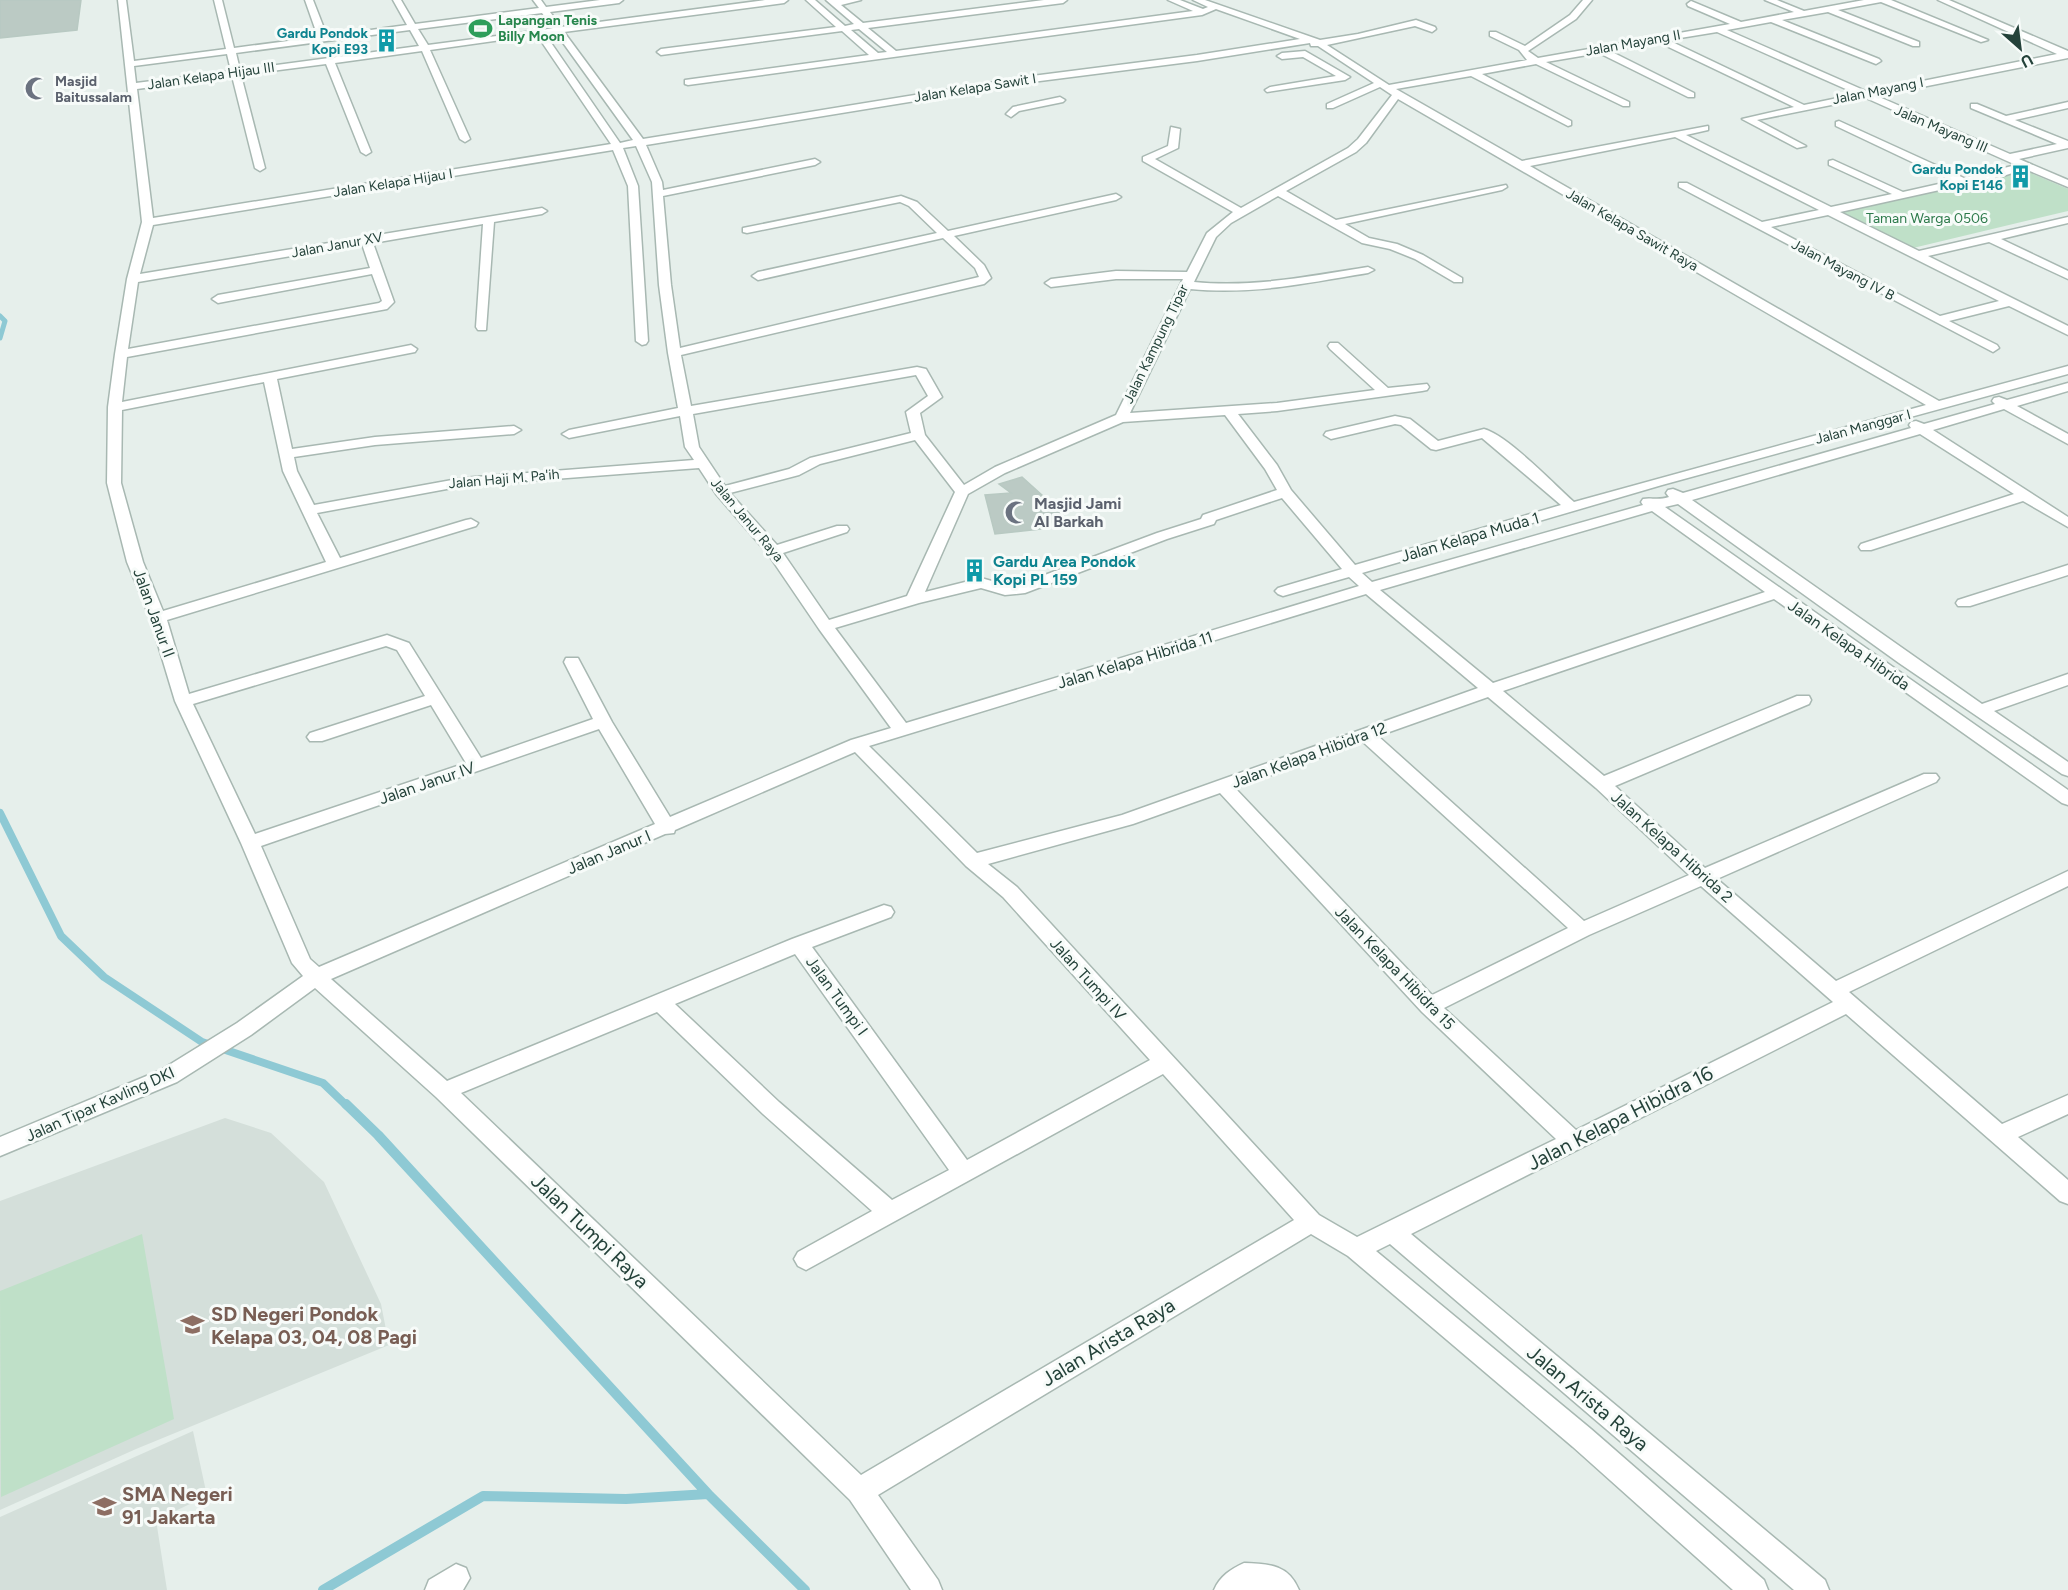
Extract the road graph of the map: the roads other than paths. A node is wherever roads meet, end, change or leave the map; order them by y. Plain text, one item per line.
1 (122, 0) edge
2 (218, 0) edge
3 (309, 0) edge
4 (397, 0) edge
5 (518, 0) edge
6 (537, 0) edge
7 (620, 0) edge
8 (784, 0) edge
9 (810, 0) edge
10 (857, 0) edge
11 (1063, 0) edge
12 (1172, 0) edge
13 (1197, 0) edge
14 (1229, 0) edge
15 (1588, 0) edge
16 (1769, 0) edge
17 (1878, 0) edge
18 (1884, 0) edge
19 (1942, 0) edge
20 (1963, 0) edge
21 (1860, 1) edge
22 (832, 2) edge
23 (1691, 4) dead end
24 (1216, 7) junction
25 (543, 9) junction
26 (1829, 9) junction
27 (526, 12) junction
28 (1203, 12) junction
29 (1803, 14) junction
30 (1772, 19) junction
31 (1738, 24) junction
32 (860, 25) junction
33 (413, 26) junction
34 (842, 27) junction
35 (1716, 28) junction
36 (1432, 29) dead end
37 (558, 30) junction
38 (540, 32) junction
39 (1493, 34) dead end
40 (323, 38) junction
41 (1658, 39) junction
42 (1984, 39) dead end
43 (1298, 43) junction
44 (1916, 44) dead end
45 (1317, 45) junction
46 (2068, 46) edge
47 (425, 48) junction
48 (1525, 49) junction
49 (1599, 49) junction
50 (231, 51) junction
51 (661, 52) dead end
52 (893, 53) junction
53 (2068, 54) edge
54 (875, 56) junction
55 (1275, 57) dead end
56 (1197, 58) junction
57 (329, 60) junction
58 (1537, 61) junction
59 (1876, 61) dead end
60 (130, 64) junction
61 (1214, 66) dead end
62 (236, 73) junction
63 (1364, 73) junction
64 (1473, 73) junction
65 (1345, 77) junction
66 (1032, 79) junction
67 (688, 82) dead end
68 (1041, 86) dead end
69 (131, 87) junction
70 (1388, 89) junction
71 (1270, 90) dead end
72 (1050, 93) dead end
73 (1691, 94) dead end
74 (1862, 94) junction
75 (1626, 105) dead end
76 (2068, 105) edge
77 (1330, 106) dead end
78 (1800, 106) junction
79 (1974, 106) dead end
80 (1011, 114) dead end
81 (2005, 119) junction
82 (1568, 123) dead end
83 (1839, 124) dead end
84 (1704, 128) dead end
85 (1175, 129) dead end
86 (1677, 134) junction
87 (465, 139) dead end
88 (639, 141) junction
89 (2068, 145) edge
90 (617, 146) junction
91 (1801, 146) dead end
92 (366, 152) dead end
93 (2008, 158) junction
94 (815, 162) dead end
95 (1833, 163) dead end
96 (1519, 165) junction
97 (2026, 165) junction
98 (260, 168) dead end
99 (1963, 182) junction
100 (2068, 184) edge
101 (1683, 185) dead end
102 (1502, 187) dead end
103 (1278, 191) junction
104 (660, 194) junction
105 (1902, 195) junction
106 (1116, 197) dead end
107 (542, 211) dead end
108 (1831, 211) junction
109 (1241, 212) junction
110 (489, 220) junction
111 (2068, 220) edge
112 (148, 222) junction
113 (1336, 223) junction
114 (2056, 224) junction
115 (1761, 226) junction
116 (2068, 229) edge
117 (747, 230) dead end
118 (945, 234) junction
119 (1990, 238) junction
120 (366, 240) junction
121 (1918, 255) junction
122 (376, 270) junction
123 (1368, 270) dead end
124 (2068, 275) edge
125 (758, 276) dead end
126 (133, 279) junction
127 (1458, 280) dead end
128 (1187, 281) junction
129 (1051, 283) dead end
130 (218, 299) dead end
131 (2010, 302) junction
132 (1938, 320) junction
133 (482, 327) dead end
134 (2068, 331) edge
135 (642, 341) dead end
136 (1334, 346) dead end
137 (1993, 348) dead end
138 (411, 349) dead end
139 (674, 353) junction
140 (121, 354) junction
141 (2068, 370) edge
142 (270, 376) junction
143 (1422, 387) dead end
144 (2068, 387) edge
145 (1385, 392) junction
146 (1986, 394) junction
147 (2005, 405) junction
148 (115, 406) junction
149 (1938, 406) junction
150 (685, 411) junction
151 (1229, 411) junction
152 (1902, 416) junction
153 (1121, 418) junction
154 (1920, 429) junction
155 (514, 430) dead end
156 (569, 434) dead end
157 (918, 435) junction
158 (1330, 435) dead end
159 (2068, 440) edge
160 (286, 453) junction
161 (702, 464) junction
162 (1657, 482) junction
163 (1631, 490) junction
164 (720, 491) junction
165 (962, 492) junction
166 (1285, 492) junction
167 (2023, 496) junction
168 (1680, 498) junction
169 (1653, 506) junction
170 (1573, 508) junction
171 (308, 510) junction
172 (471, 523) dead end
173 (2068, 523) edge
174 (842, 529) dead end
175 (1866, 547) dead end
176 (774, 551) junction
177 (335, 564) junction
178 (1351, 570) junction
179 (2068, 570) edge
180 (1369, 588) junction
181 (1283, 591) dead end
182 (1776, 593) junction
183 (914, 599) junction
184 (1964, 603) dead end
185 (158, 618) junction
186 (825, 626) junction
187 (572, 662) dead end
188 (2068, 679) edge
189 (1490, 690) junction
190 (436, 698) junction
191 (1803, 700) dead end
192 (183, 701) junction
193 (1981, 710) junction
194 (603, 722) junction
195 (901, 729) junction
196 (1365, 734) junction
197 (316, 737) dead end
198 (857, 744) junction
199 (477, 766) junction
200 (2068, 770) edge
201 (1930, 778) dead end
202 (1602, 784) junction
203 (1224, 787) junction
204 (2068, 799) edge
205 (667, 828) junction
206 (250, 843) junction
207 (973, 861) junction
208 (1703, 877) junction
209 (2068, 878) edge
210 (884, 912) dead end
211 (1582, 930) junction
212 (799, 944) junction
213 (316, 977) junction
214 (1842, 996) junction
215 (659, 1001) junction
216 (1430, 1006) junction
217 (1164, 1064) junction
218 (444, 1091) junction
219 (2068, 1104) edge
220 (2000, 1135) junction
221 (1574, 1142) junction
222 (0, 1147) edge
223 (963, 1172) junction
224 (2068, 1194) edge
225 (890, 1213) junction
226 (1311, 1222) junction
227 (1392, 1232) junction
228 (1356, 1249) junction
229 (806, 1259) dead end
230 (859, 1491) junction
231 (928, 1590) edge
232 (1228, 1590) edge
233 (1285, 1590) edge
234 (1754, 1590) edge
235 (1815, 1590) edge

1 - 60 street
2 - 50 street
3 - 40 street
4 - 33 street
5 - 27 street
6 - 25 street, Jalan Janur Raya
7 - 25 street
8 - 37 street, Jalan Kelapa Hijau III
9 - 34 street
10 - 22 street
11 - 32 street
12 - 28 street, Jalan Kelapa Sawit Raya
13 - 24 street, Jalan Kelapa Sawit Raya
14 - 24 street
15 - 48 street
16 - 29 street
17 - 21 street, Jalan Mayang II
18 - 42 street
19 - 53 street
20 - 46 street
21 - 26 street, Jalan Mayang II
22 - 32 street
23 - 31 street
24 - 28 street
24 - 45 street, Jalan Kelapa Sawit Raya
25 - 27 street
25 - 37 street, Jalan Janur Raya
26 - 29 street, Jalan Mayang II
26 - 44 street
27 - 33 street
27 - 38 street
28 - 43 street, Jalan Kelapa Sawit Raya
28 - 52 street
29 - 30 street, Jalan Mayang II
30 - 31 street, Jalan Mayang II
30 - 59 street
31 - 35 street, Jalan Mayang II
32 - 34 street
32 - 52 street
33 - 40 street
33 - 47 street
34 - 51 street
34 - 54 street
35 - 41 street, Jalan Mayang II
35 - 74 street, Jalan Mayang III
36 - 45 street
37 - 38 street, Jalan Kelapa Hijau III
37 - 88 street, Jalan Janur Raya
38 - 47 street, Jalan Kelapa Hijau III
38 - 90 street
39 - 48 street
40 - 50 street
41 - 49 street, Jalan Mayang II
41 - 78 street
43 - 45 street, Jalan Kelapa Sawit Raya
43 - 56 street, Jalan Kelapa Sawit I
45 - 63 street, Jalan Kelapa Sawit Raya
47 - 57 street, Jalan Kelapa Hijau III
47 - 87 street
48 - 58 street
49 - 58 street, Jalan Mayang II
49 - 73 street
50 - 60 street
50 - 62 street
52 - 54 street
53 - 74 street, Jalan Mayang I
54 - 67 street
55 - 65 street
56 - 61 street
56 - 66 street, Jalan Kelapa Sawit I
57 - 62 street, Jalan Kelapa Hijau III
57 - 92 street
58 - 64 street, Jalan Mayang II
58 - 75 street
60 - 69 street
62 - 69 street, Jalan Kelapa Hijau III
62 - 98 street
63 - 65 street
63 - 70 street, Jalan Kelapa Sawit Raya
64 - 70 street, Jalan Mayang II
64 - 82 street
65 - 71 street
66 - 68 street
66 - 88 street, Jalan Kelapa Sawit I
69 - 112 street
70 - 77 street, Jalan Mayang II
70 - 96 street, Jalan Kelapa Sawit Raya
70 - 103 street, Jalan Kampung Tipar
72 - 80 street
74 - 78 street, Jalan Mayang I
74 - 93 street, Jalan Mayang III
76 - 81 street
78 - 91 street, Jalan Mayang I
79 - 81 street
81 - 89 street
83 - 99 street
84 - 86 street
85 - 109 street
86 - 96 street
86 - 108 street
88 - 90 street, Jalan Kelapa Hijau I
88 - 104 street, Jalan Janur Raya
89 - 93 street
90 - 112 street, Jalan Kelapa Hijau I
90 - 135 street
93 - 97 street, Jalan Mayang III
94 - 104 street
95 - 105 street
96 - 149 street, Jalan Kelapa Sawit Raya
97 - 99 street
97 - 100 street, Jalan Mayang III
99 - 105 street
101 - 115 street, Jalan Mayang IV B
102 - 113 street
103 - 109 street, Jalan Kampung Tipar
103 - 113 street
104 - 139 street, Jalan Janur Raya
105 - 108 street
106 - 118 street
107 - 110 street, Jalan Janur XV
108 - 115 street
108 - 121 street
109 - 128 street, Jalan Kampung Tipar
110 - 120 street, Jalan Janur XV
110 - 133 street
111 - 114 street
112 - 126 street, Jalan Janur II
113 - 127 street
114 - 116 street
114 - 119 street
115 - 132 street, Jalan Mayang IV B
117 - 118 street
118 - 125 street
118 - 139 street
119 - 121 street
119 - 124 street
120 - 122 street
120 - 126 street, Jalan Janur XV
121 - 131 street
122 - 130 street
122 - 140 street
123 - 128 street
126 - 140 street, Jalan Janur II
128 - 129 street
128 - 153 street, Jalan Kampung Tipar
131 - 132 street
131 - 134 street
132 - 137 street, Jalan Mayang IV B
136 - 145 street
138 - 142 street
139 - 150 street, Jalan Janur Raya
140 - 148 street, Jalan Janur II
141 - 146 street, Jalan Manggar I
142 - 148 street
142 - 160 street
143 - 145 street
144 - 147 street, Jalan Manggar I
145 - 151 street
146 - 147 street
146 - 149 street, Jalan Manggar I
147 - 154 street, Jalan Manggar I
147 - 159 street
148 - 185 street, Jalan Janur II
149 - 152 street, Jalan Manggar I
150 - 156 street
150 - 157 street
150 - 161 street, Jalan Janur Raya
151 - 153 street
151 - 166 street, Jalan Kelapa Hibrida 2
152 - 154 street
152 - 162 street, Jalan Manggar I
153 - 165 street, Jalan Kampung Tipar
154 - 167 street
154 - 168 street, Jalan Manggar I
155 - 160 street
157 - 164 street
157 - 165 street
158 - 170 street
160 - 171 street
161 - 164 street, Jalan Janur Raya
161 - 171 street, Jalan Haji M. Pa'ih
162 - 163 street, Jalan Kelapa Muda 1
162 - 168 street, Jalan Kelapa Hibrida
163 - 169 street, Jalan Kelapa Hibrida
163 - 170 street, Jalan Kelapa Muda 1
164 - 176 street, Jalan Janur Raya
165 - 183 street
166 - 178 street, Jalan Kelapa Hibrida 2
166 - 183 street
167 - 173 street
167 - 175 street
168 - 169 street, Jalan Kelapa Muda 1
168 - 193 street, Jalan Kelapa Hibrida
169 - 180 street, Jalan Kelapa Muda 1
169 - 182 street, Jalan Kelapa Hibrida
170 - 178 street, Jalan Kelapa Muda 1
171 - 177 street
172 - 177 street
174 - 176 street
176 - 186 street, Jalan Janur Raya
177 - 185 street
178 - 180 street, Jalan Kelapa Hibrida 2
178 - 181 street, Jalan Kelapa Muda 1
179 - 184 street
180 - 189 street, Jalan Kelapa Hibrida 2
180 - 195 street, Jalan Kelapa Hibrida 11
182 - 189 street, Jalan Kelapa Hibidra 12
182 - 204 street, Jalan Kelapa Hibrida
183 - 186 street
185 - 192 street, Jalan Janur II
186 - 195 street, Jalan Janur Raya
187 - 194 street
188 - 193 street
189 - 196 street, Jalan Kelapa Hibidra 12
189 - 202 street, Jalan Kelapa Hibrida 2
190 - 192 street
190 - 197 street
190 - 199 street
191 - 202 street
192 - 206 street, Jalan Janur II
193 - 200 street, Jalan Kelapa Hibrida
194 - 199 street, Jalan Janur IV
194 - 205 street
195 - 198 street, Jalan Janur I
196 - 203 street, Jalan Kelapa Hibidra 12
196 - 211 street
198 - 205 street, Jalan Janur I
198 - 207 street, Jalan Tumpi IV
199 - 206 street, Jalan Janur IV
201 - 208 street
202 - 208 street, Jalan Kelapa Hibrida 2
203 - 207 street, Jalan Kelapa Hibidra 12
203 - 216 street, Jalan Kelapa Hibidra 15
205 - 213 street, Jalan Janur I
206 - 213 street, Jalan Janur II
207 - 217 street, Jalan Tumpi IV
208 - 211 street
208 - 214 street, Jalan Kelapa Hibrida 2
209 - 214 street, Jalan Kelapa Hibidra 16
210 - 212 street
211 - 216 street
212 - 215 street, Jalan Tumpi I
212 - 223 street, Jalan Tumpi I
213 - 218 street, Jalan Tumpi Raya
213 - 222 street, Jalan Tipar Kavling DKI
214 - 220 street, Jalan Kelapa Hibrida 2
214 - 221 street, Jalan Kelapa Hibidra 16
215 - 218 street, Jalan Tumpi I
215 - 225 street
216 - 221 street, Jalan Kelapa Hibidra 15
217 - 223 street
217 - 226 street, Jalan Tumpi IV
218 - 230 street, Jalan Tumpi Raya
219 - 220 street
220 - 224 street, Jalan Kelapa Hibrida 2
221 - 227 street, Jalan Kelapa Hibidra 16
223 - 225 street
225 - 229 street
226 - 228 street, Jalan Arista Raya
226 - 230 street, Jalan Arista Raya
227 - 228 street
227 - 235 street, Jalan Arista Raya
228 - 234 street, Jalan Arista Raya
230 - 231 street, Jalan Tumpi Raya
232 - 233 street

